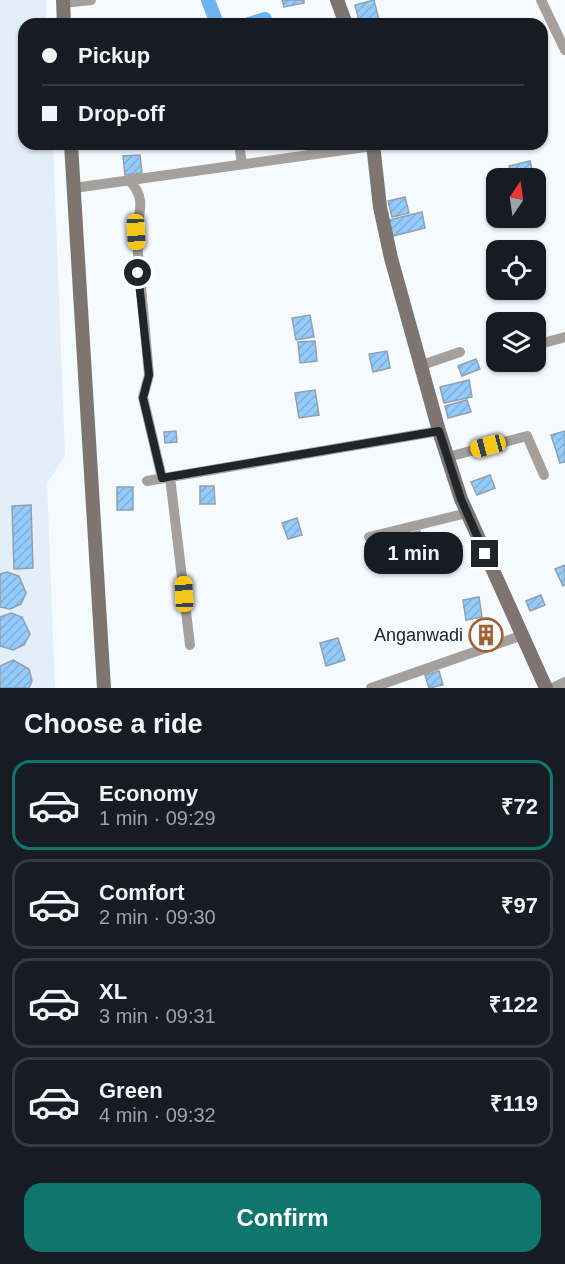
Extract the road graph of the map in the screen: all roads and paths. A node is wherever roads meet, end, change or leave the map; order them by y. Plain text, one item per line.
1 (91, 0) edge
2 (337, 0) edge
3 (541, 0) edge
4 (63, 1) edge
5 (64, 18) edge
6 (344, 18) edge
7 (565, 50) edge
8 (71, 150) edge
9 (240, 150) edge
10 (339, 150) edge
11 (374, 150) edge
12 (242, 164) junction
13 (129, 180) junction
14 (74, 188) junction
15 (565, 337) edge
16 (546, 342) edge
17 (460, 352) dead end
18 (419, 366) junction
19 (439, 431) junction
20 (448, 457) junction
21 (544, 475) dead end
22 (166, 478) junction
23 (147, 481) dead end
24 (467, 513) junction
25 (369, 537) dead end
26 (520, 636) junction
27 (190, 645) dead end
28 (565, 682) edge
29 (104, 688) edge
30 (370, 688) edge
31 (546, 688) edge
32 (552, 688) edge

1 - 4 street
2 - 6 main road
3 - 7 street
4 - 5 main road
8 - 14 main road
9 - 12 street
10 - 12 street
11 - 18 main road
12 - 13 street
13 - 14 street
13 - 22 street
14 - 29 main road
15 - 16 street
17 - 18 street
18 - 19 main road
19 - 20 main road
19 - 22 street
20 - 21 street
20 - 24 main road
22 - 23 street
22 - 27 street
24 - 25 street
24 - 26 main road
26 - 30 street
26 - 31 main road
28 - 32 street

